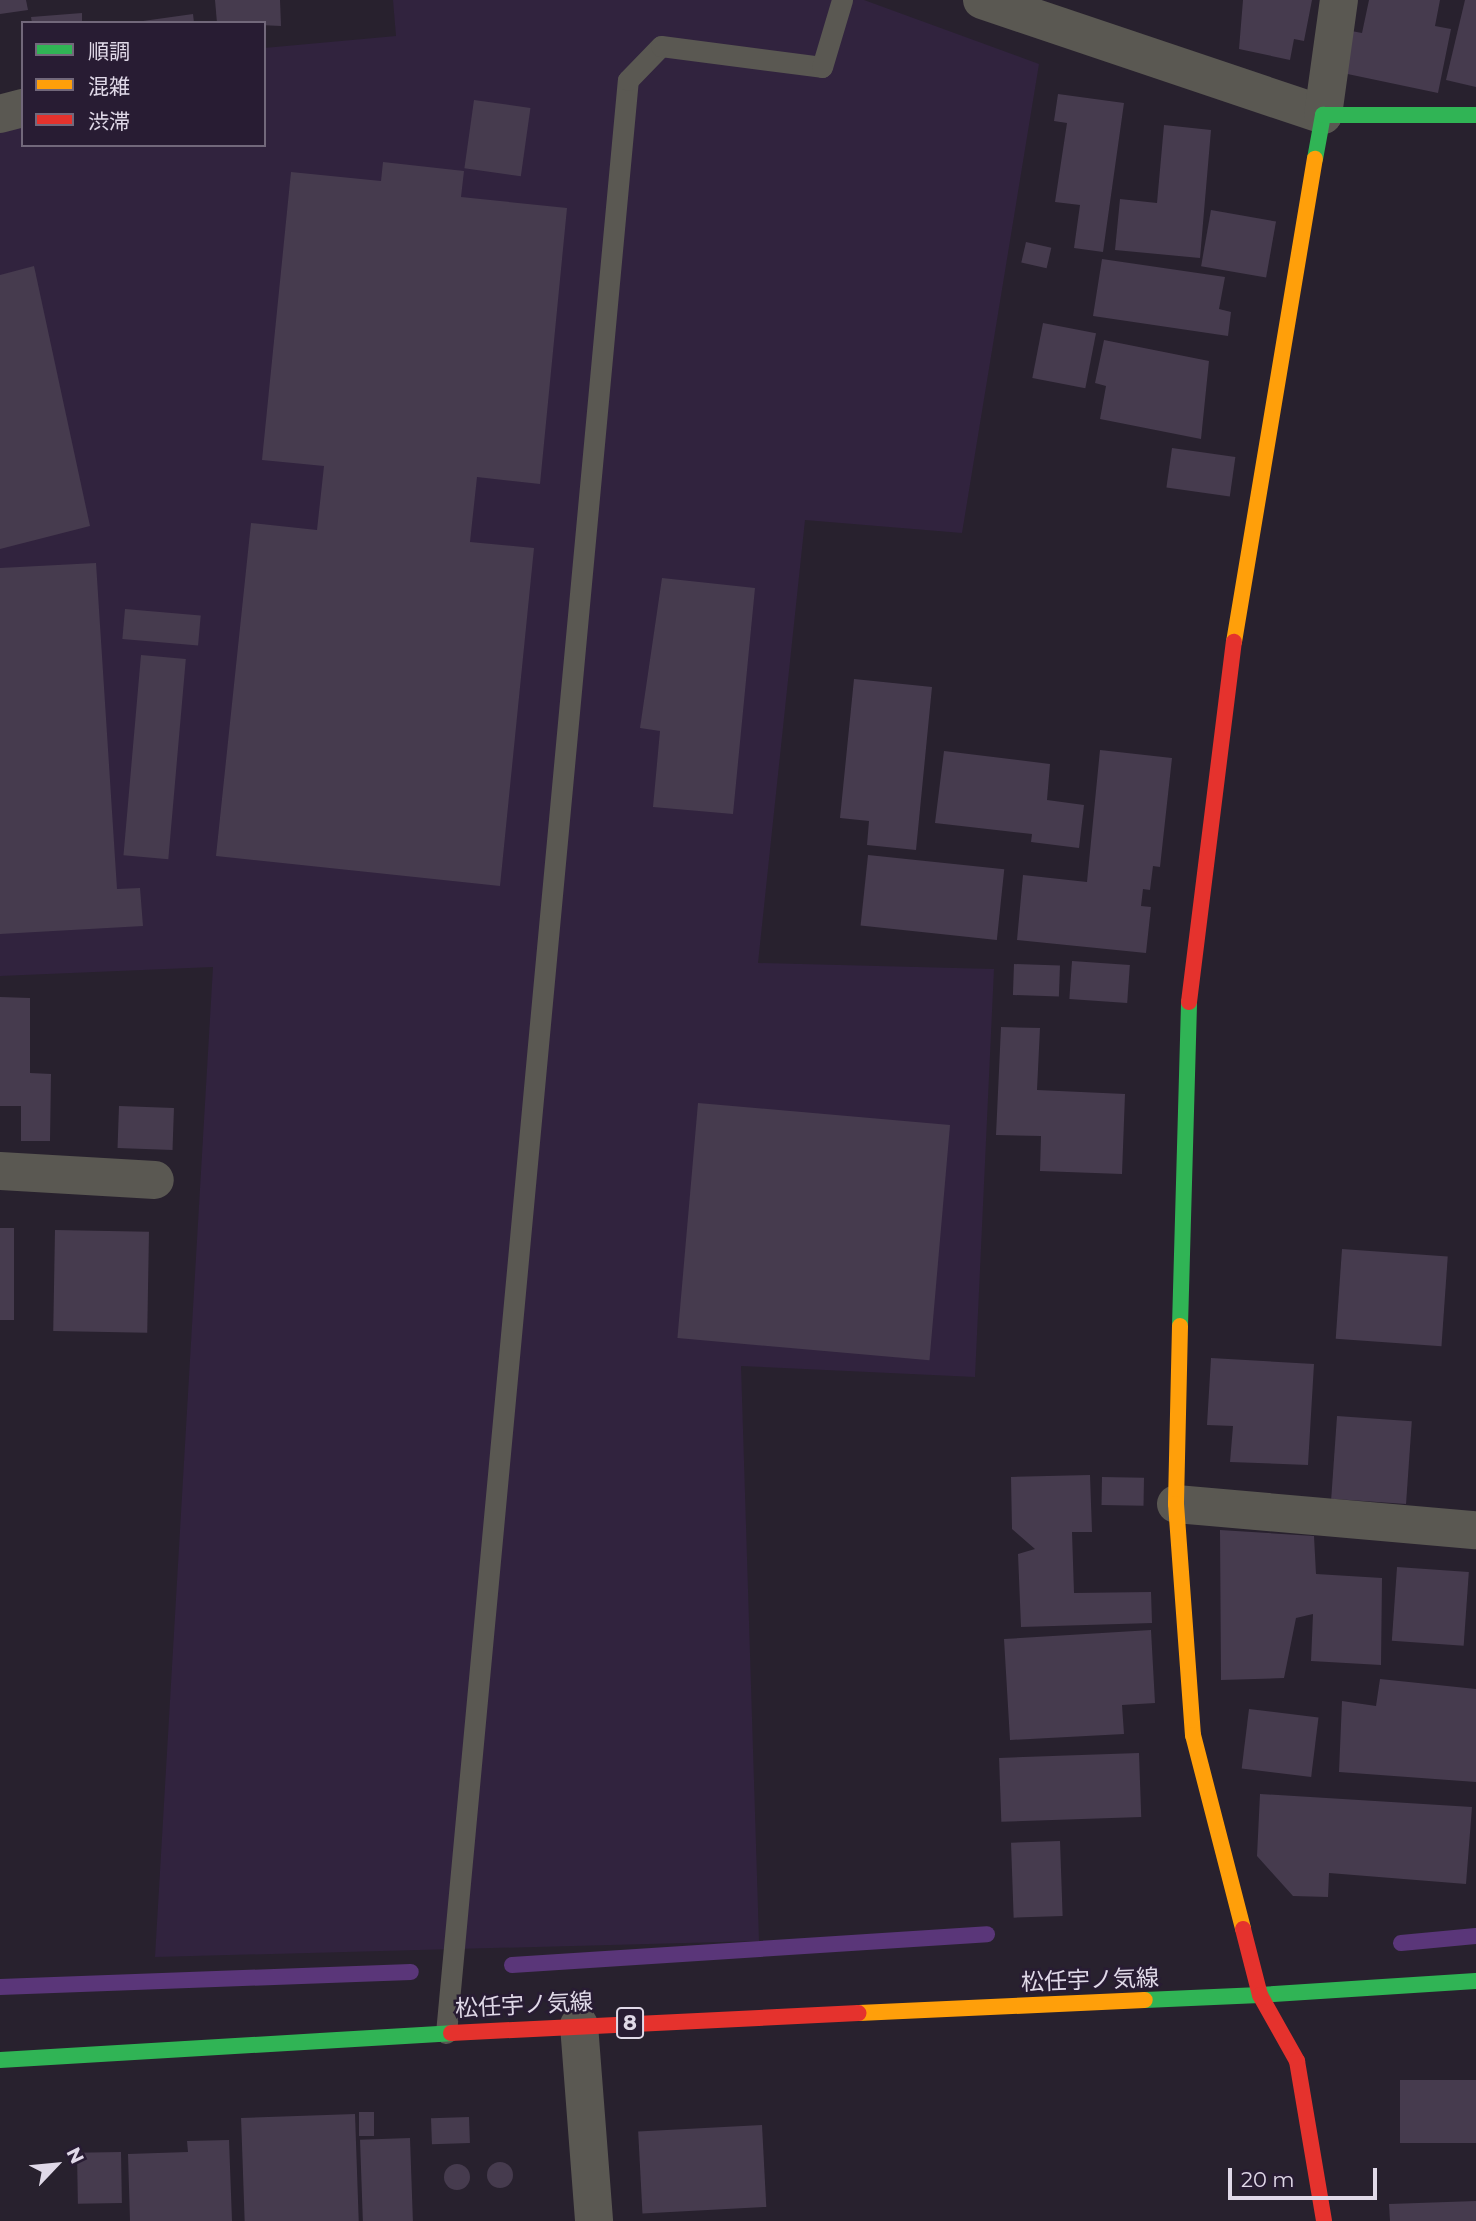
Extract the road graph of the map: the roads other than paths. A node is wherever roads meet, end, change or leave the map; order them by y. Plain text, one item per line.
1 (842, 0) edge
2 (982, 0) edge
3 (1339, 0) edge
4 (21, 109) edge
5 (0, 114) edge
6 (1323, 115) junction
7 (1476, 115) edge
8 (0, 1171) edge
9 (155, 1180) dead end
10 (1176, 1504) junction
11 (1476, 1530) edge
12 (1476, 1981) edge
13 (1260, 1995) junction
14 (579, 2025) junction
15 (446, 2033) junction
16 (0, 2060) edge
17 (594, 2221) edge
18 (1324, 2221) edge

1 - 15 lane
2 - 6 street
3 - 6 street
4 - 5 street
6 - 7 street
6 - 10 street
8 - 9 street
10 - 11 street
10 - 13 street
12 - 13 street, 松任宇ノ気線
13 - 14 street, 松任宇ノ気線 / 8
13 - 18 street
14 - 15 street, 松任宇ノ気線 / 8
14 - 17 street
15 - 16 street, 松任宇ノ気線 / 8

